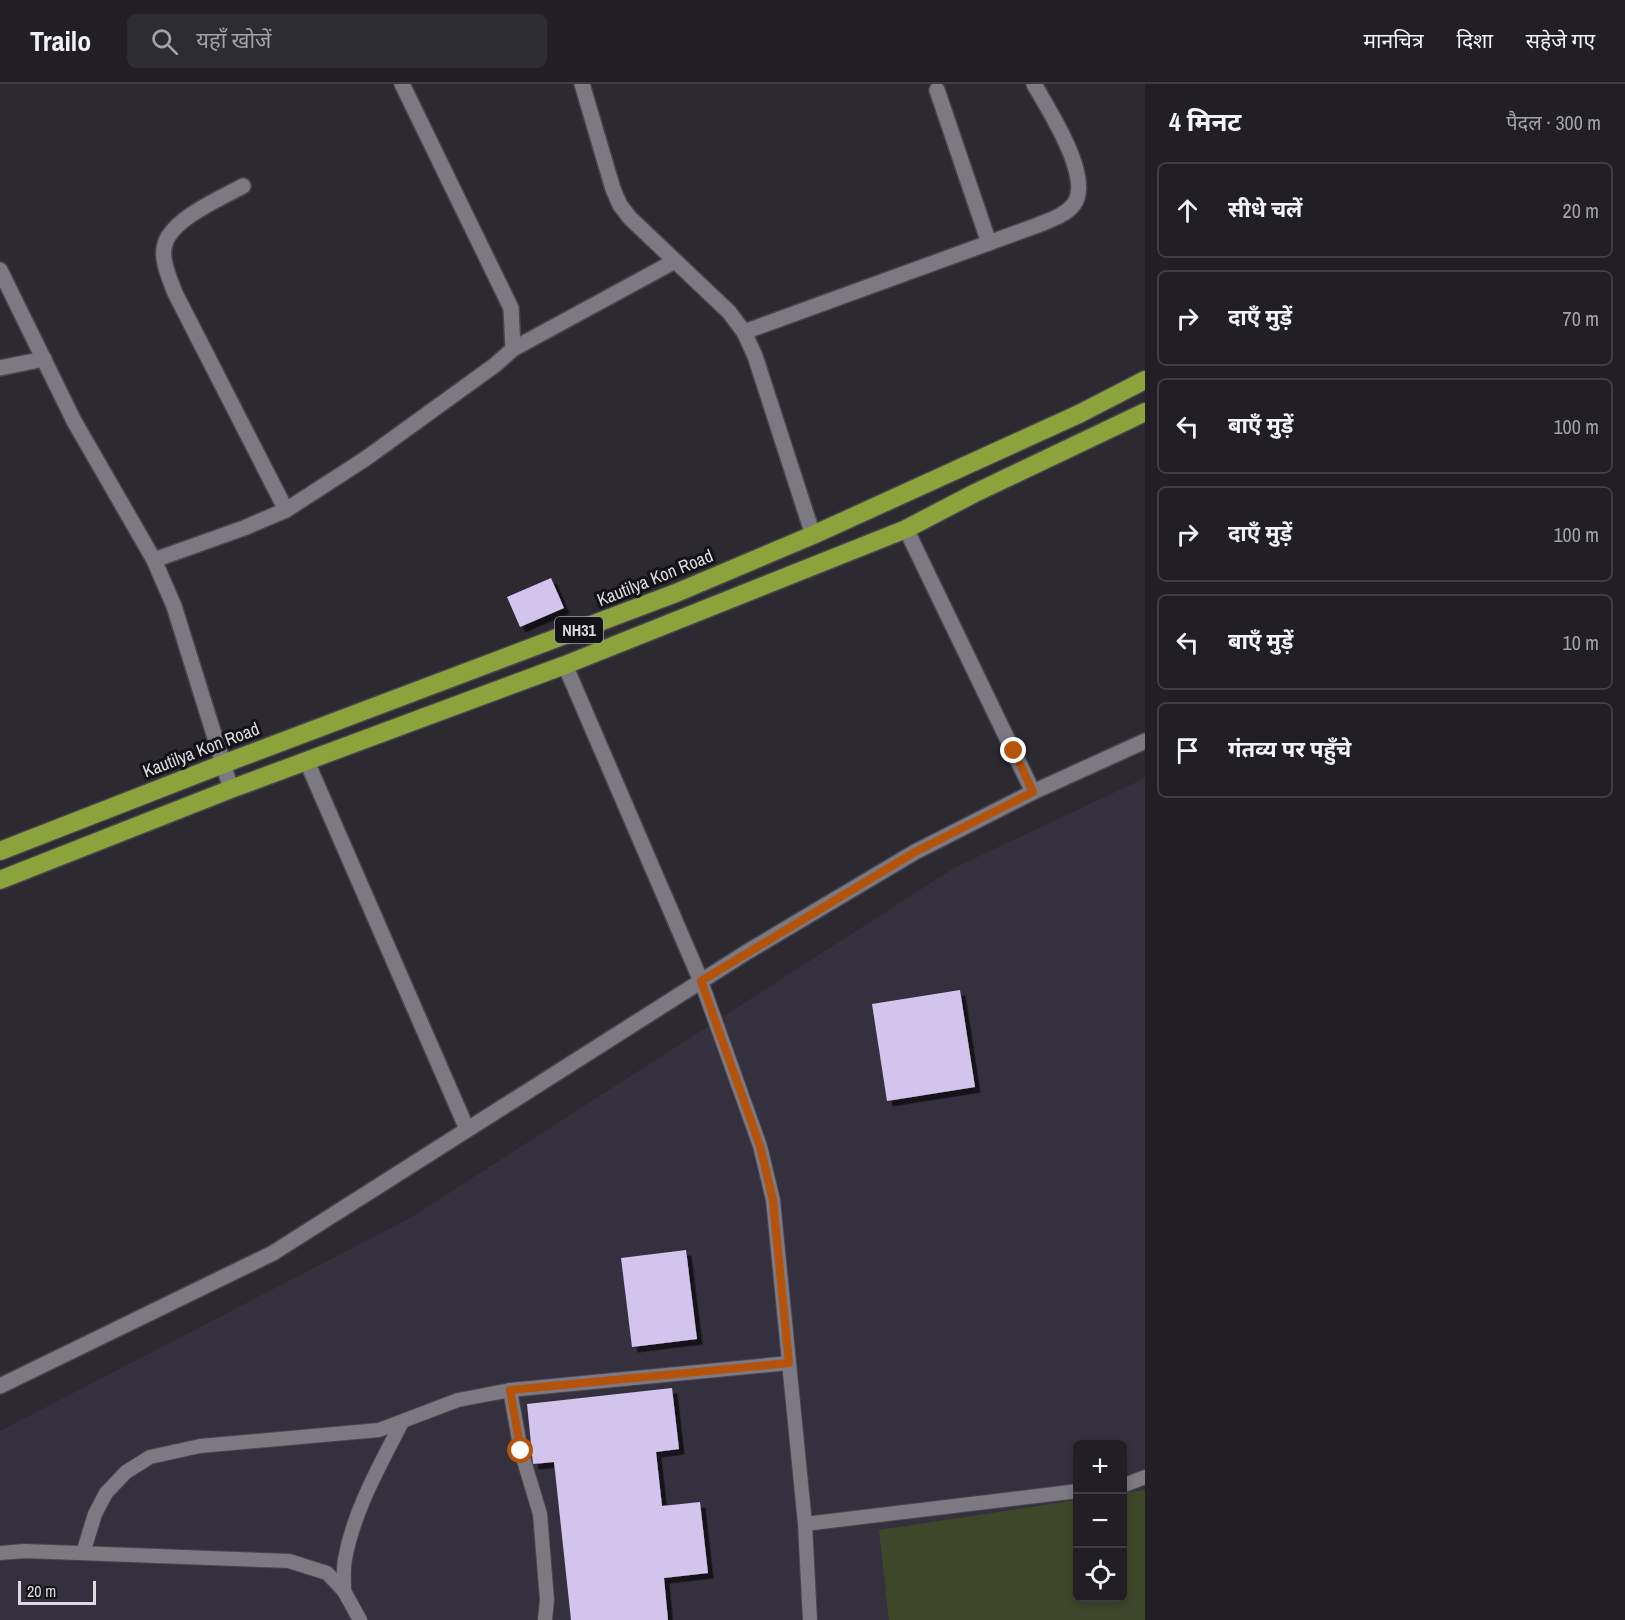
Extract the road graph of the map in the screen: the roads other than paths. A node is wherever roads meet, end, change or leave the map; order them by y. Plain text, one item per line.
1 (402, 84) edge
2 (582, 84) edge
3 (1034, 84) edge
4 (937, 90) dead end
5 (243, 186) dead end
6 (989, 243) junction
7 (675, 261) junction
8 (0, 270) edge
9 (744, 332) junction
10 (513, 349) junction
11 (44, 359) junction
12 (0, 368) edge
13 (1145, 380) edge
14 (1145, 412) edge
15 (286, 510) junction
16 (906, 529) junction
17 (813, 535) junction
18 (154, 560) junction
19 (565, 665) junction
20 (1145, 741) edge
21 (307, 762) junction
22 (223, 764) junction
23 (231, 789) junction
24 (1033, 792) junction
25 (0, 851) edge
26 (0, 880) edge
27 (701, 981) junction
28 (467, 1129) junction
29 (789, 1363) junction
30 (0, 1386) edge
31 (510, 1390) junction
32 (402, 1422) junction
33 (1145, 1477) edge
34 (1127, 1484) edge
35 (1073, 1491) edge
36 (805, 1524) junction
37 (0, 1553) edge
38 (83, 1553) junction
39 (344, 1591) junction
40 (360, 1620) edge
41 (545, 1620) edge
42 (810, 1620) edge

1 - 10 street
2 - 7 street
3 - 6 street
4 - 6 street
5 - 15 street
6 - 9 street
7 - 9 street
7 - 10 street
8 - 11 street
9 - 17 street
10 - 15 street
11 - 12 street
11 - 18 street
13 - 17 highway, Kautilya Kon Road / NH31
14 - 16 highway, NH31
15 - 18 street
16 - 19 highway, NH31
16 - 24 street
17 - 22 highway, Kautilya Kon Road / NH31
18 - 22 street
19 - 21 highway, NH31
19 - 27 street
20 - 24 street
21 - 23 highway, NH31
21 - 28 street
22 - 23 street
22 - 25 highway, Kautilya Kon Road / NH31
23 - 26 highway, NH31
24 - 27 street
27 - 28 street
27 - 29 lane
28 - 30 street
29 - 31 lane
29 - 36 lane
31 - 32 lane
31 - 41 lane
32 - 38 lane
32 - 39 lane
33 - 34 lane
35 - 36 lane
36 - 42 lane
37 - 38 lane
38 - 39 lane
39 - 40 lane

